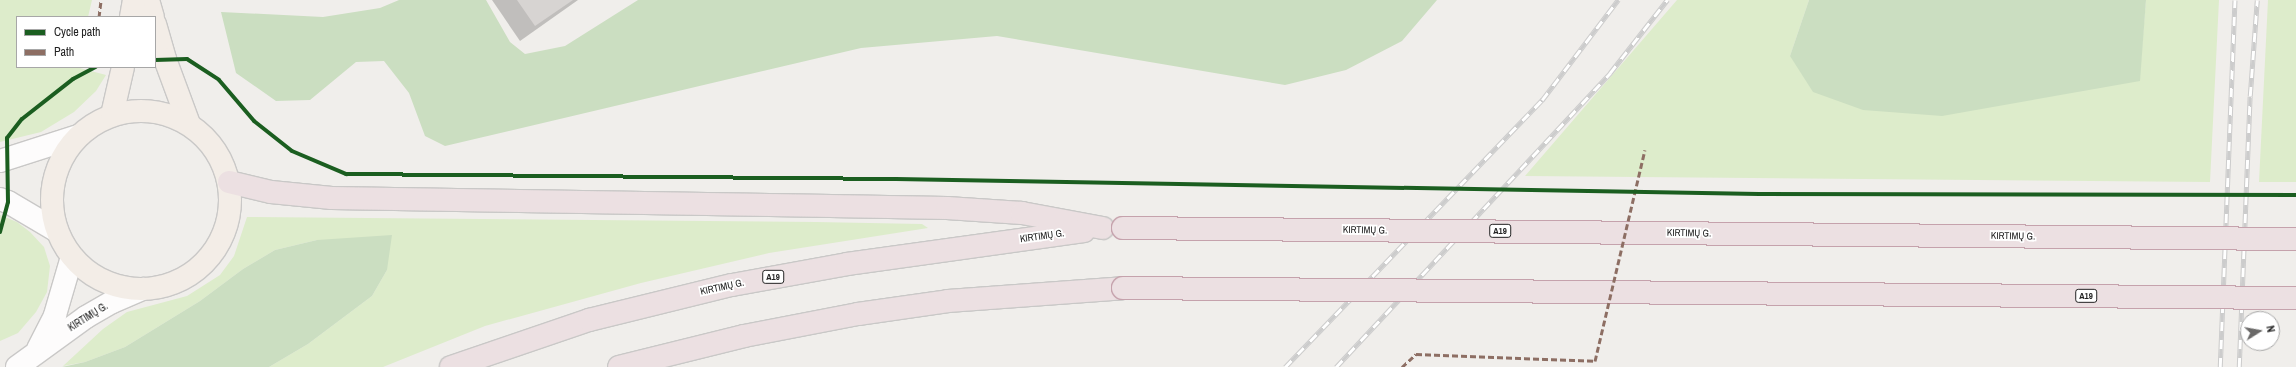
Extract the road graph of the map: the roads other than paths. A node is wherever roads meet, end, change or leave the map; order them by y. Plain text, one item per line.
1 (134, 0) edge
2 (148, 0) edge
3 (131, 16) edge
4 (153, 16) edge
5 (156, 28) edge
6 (123, 68) edge
7 (112, 115) junction
8 (189, 124) junction
9 (78, 136) junction
10 (0, 161) edge
11 (229, 182) junction
12 (0, 199) edge
13 (1113, 228) junction
14 (57, 231) junction
15 (2296, 239) edge
16 (72, 257) junction
17 (144, 290) junction
18 (2296, 298) edge
19 (36, 352) junction
20 (17, 367) edge
21 (451, 367) edge
22 (619, 367) edge

1 - 3 main road
2 - 4 main road
5 - 8 main road
6 - 7 main road
7 - 8 main road
7 - 9 main road
8 - 11 main road
9 - 10 street
9 - 14 main road
11 - 13 highway
11 - 17 main road
12 - 14 street
13 - 15 highway, KIRTIMŲ G. / A19, bridge
13 - 21 highway, KIRTIMŲ G. / A19
14 - 16 main road
16 - 17 main road
16 - 19 street, KIRTIMŲ G.
17 - 19 street, KIRTIMŲ G.
18 - 22 highway, A19, bridge
19 - 20 street, KIRTIMŲ G.

